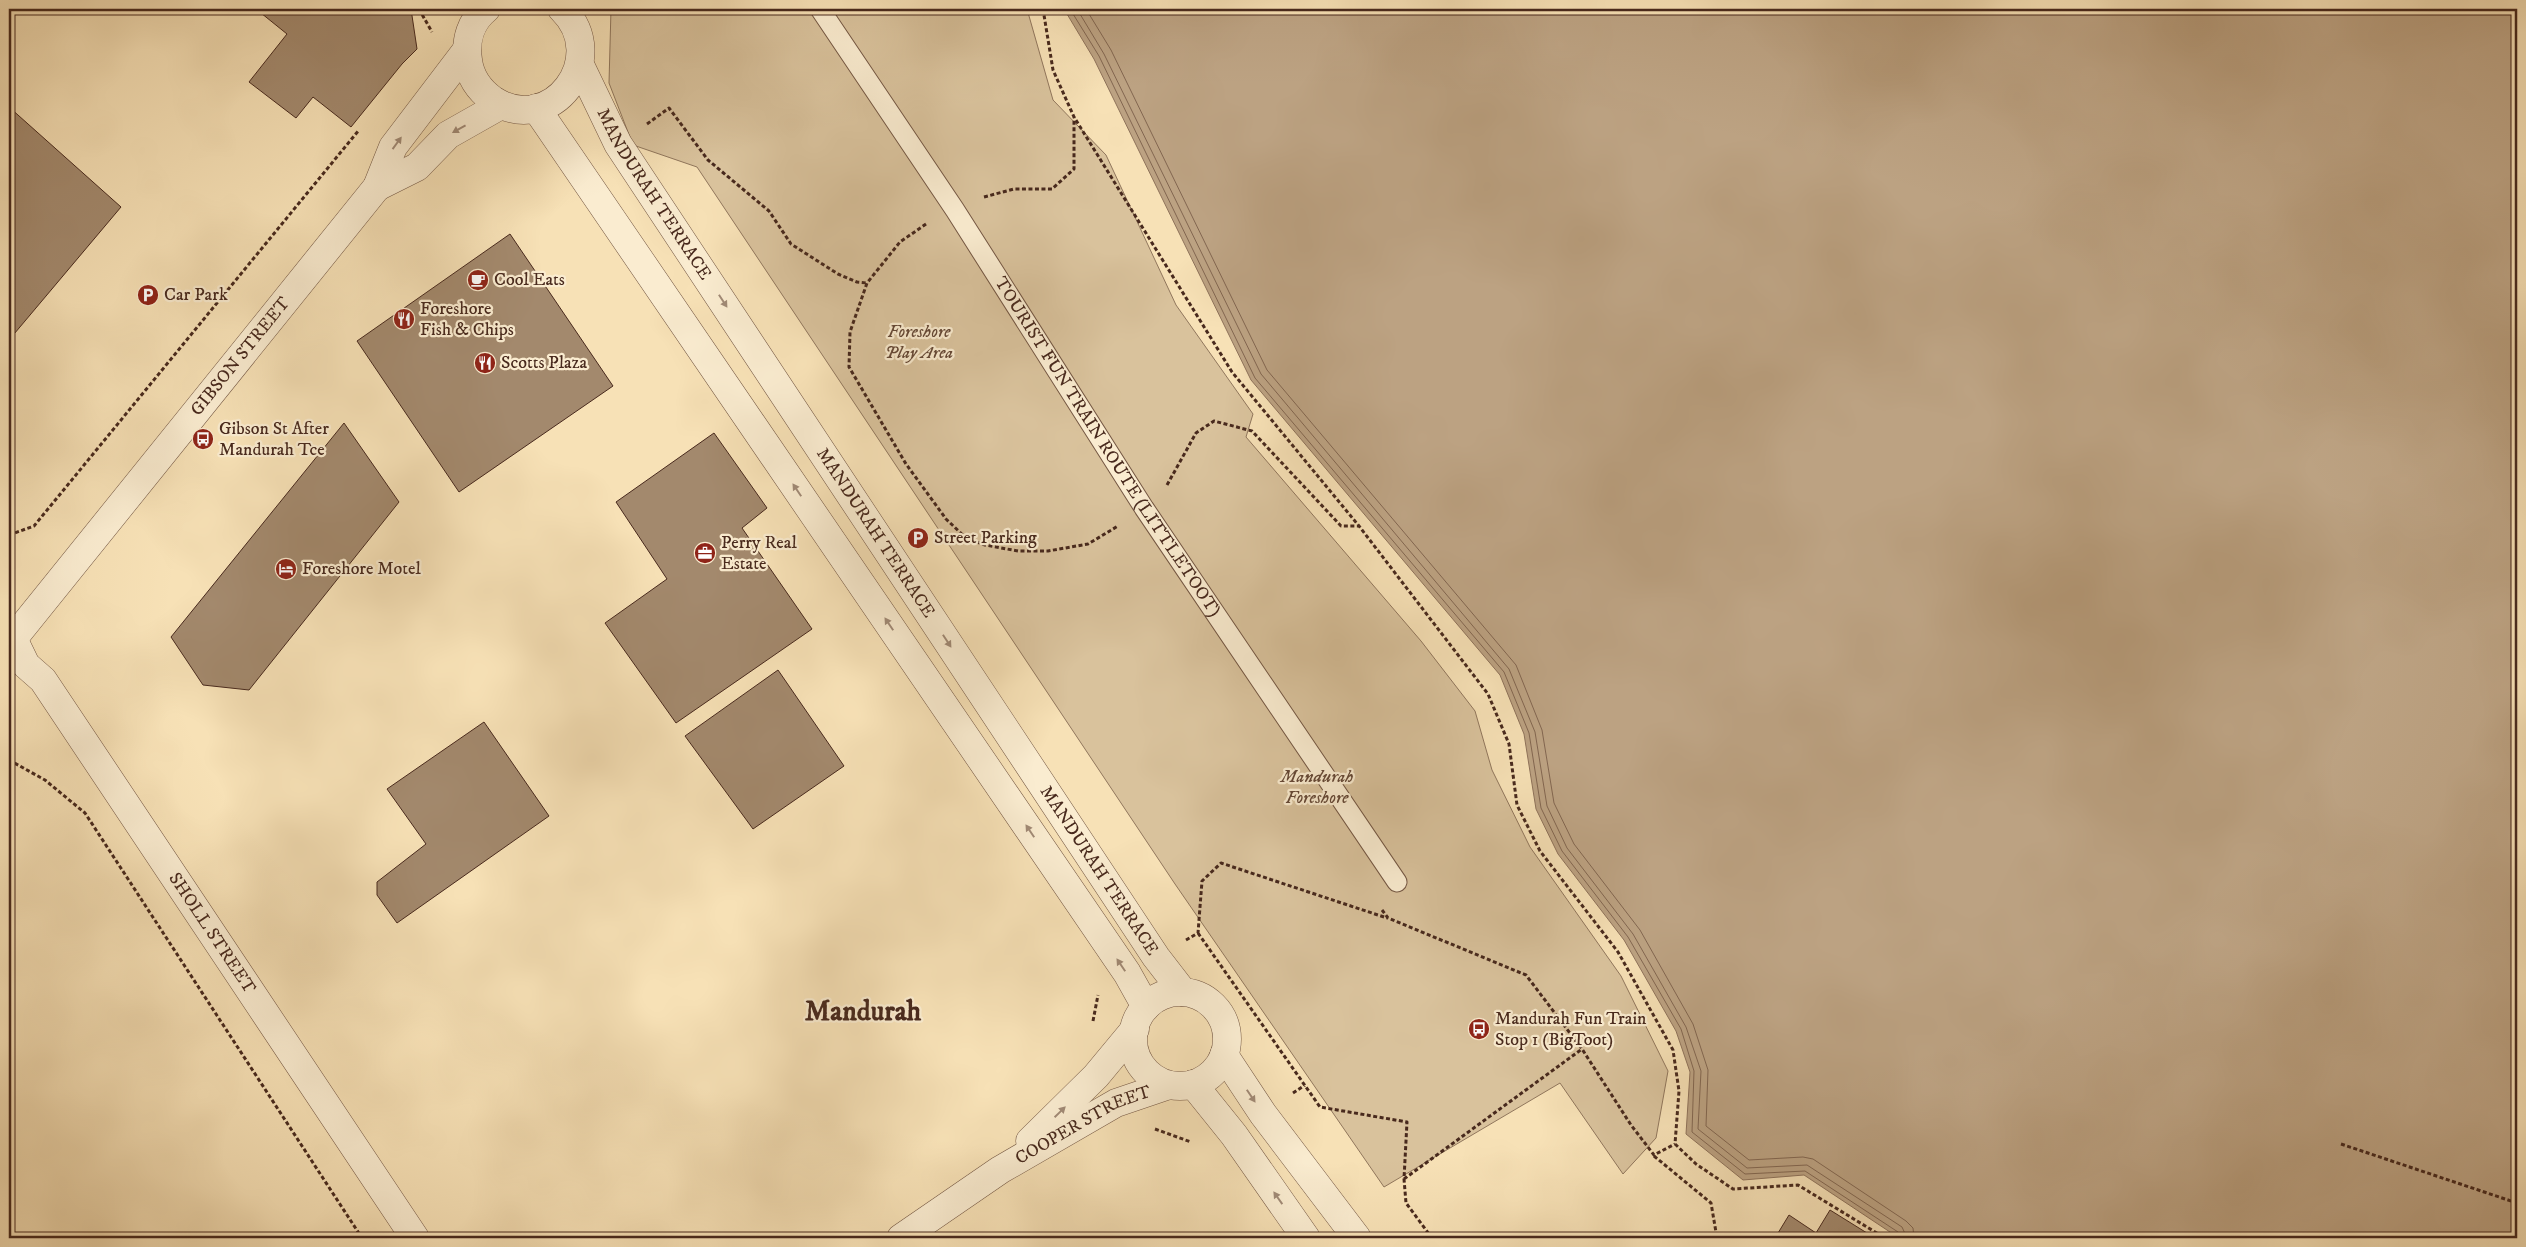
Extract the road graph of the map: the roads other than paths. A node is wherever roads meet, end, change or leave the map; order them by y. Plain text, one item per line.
1 (562, 9) edge
2 (820, 9) edge
3 (482, 10) edge
4 (466, 51) junction
5 (580, 66) junction
6 (501, 105) junction
7 (536, 108) junction
8 (377, 187) junction
9 (10, 638) edge
10 (1397, 882) dead end
11 (1183, 992) junction
12 (1141, 1018) junction
13 (1224, 1056) junction
14 (1181, 1084) junction
15 (1000, 1170) junction
16 (415, 1238) edge
17 (901, 1238) edge
18 (1306, 1238) edge
19 (1357, 1238) edge

1 - 5 street
2 - 10 lane, TOURIST FUN TRAIN ROUTE (LITTLETOOT)
3 - 4 street
4 - 6 street
8 -> 4 street, GIBSON STREET
5 - 7 street
5 -> 11 street, MANDURAH TERRACE
6 - 7 street
6 -> 8 street, GIBSON STREET
12 -> 7 street, MANDURAH TERRACE
8 - 9 street, GIBSON STREET
9 - 16 street, SHOLL STREET
11 - 12 street
11 - 13 street
12 - 14 street
15 -> 12 street, COOPER STREET
13 - 14 street
13 -> 19 street
14 - 15 street, COOPER STREET
18 -> 14 street
15 - 17 street, COOPER STREET

